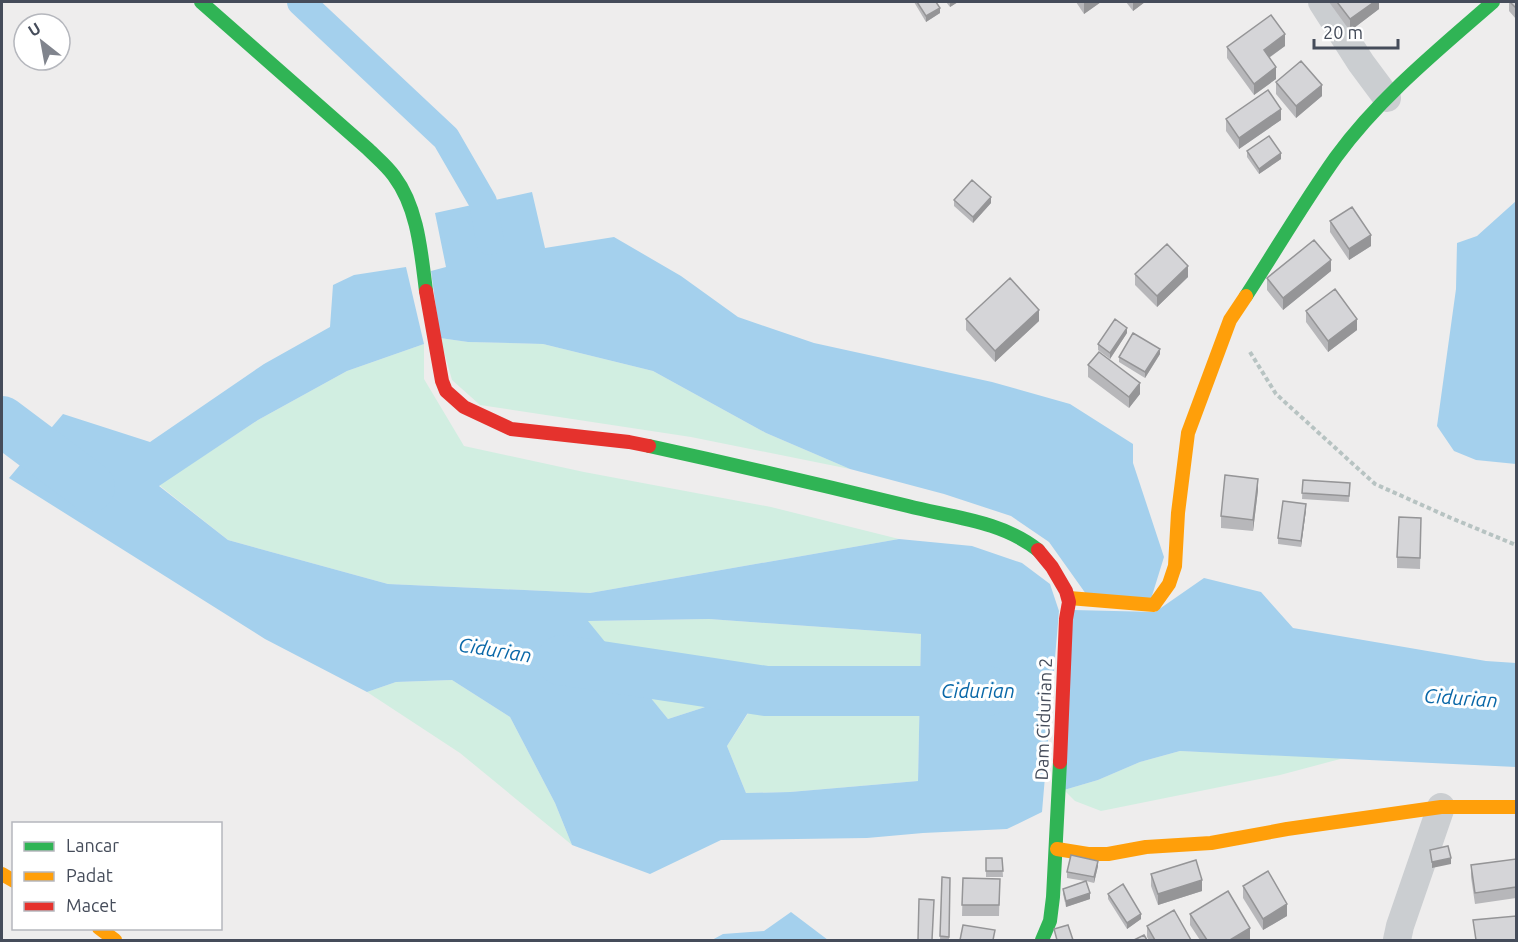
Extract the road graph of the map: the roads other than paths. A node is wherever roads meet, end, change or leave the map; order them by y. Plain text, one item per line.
1 (201, 2) edge
2 (1322, 2) edge
3 (1493, 2) edge
4 (1387, 98) junction
5 (1069, 598) junction
6 (1441, 807) junction
7 (1516, 807) edge
8 (1057, 849) junction
9 (102, 930) edge
10 (115, 940) edge
11 (1042, 940) edge
12 (1397, 940) edge

1 - 5 street
2 - 4 street
3 - 4 street
4 - 5 street
5 - 8 street, Dam Cidurian 2
6 - 7 street
6 - 8 street
6 - 12 street
8 - 11 street, Dam Cidurian 2
9 - 10 street

